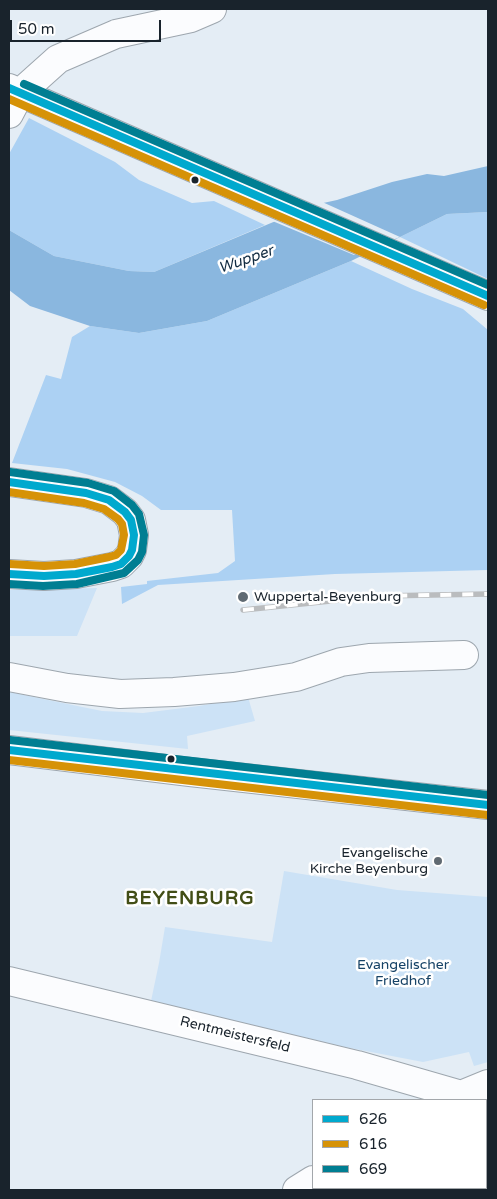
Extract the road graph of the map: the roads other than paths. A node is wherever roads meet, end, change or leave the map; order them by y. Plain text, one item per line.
1 (212, 9) edge
2 (13, 98) edge
3 (488, 296) edge
4 (9, 482) edge
5 (9, 574) edge
6 (464, 655) dead end
7 (9, 676) edge
8 (9, 750) edge
9 (488, 805) edge
10 (9, 981) edge
11 (488, 1084) edge
12 (455, 1097) edge
13 (312, 1181) edge
14 (297, 1190) edge

1 - 2 street
2 - 3 street
4 - 5 street
6 - 7 street
8 - 9 street
10 - 12 street, Rentmeistersfeld
11 - 12 street
13 - 14 street

